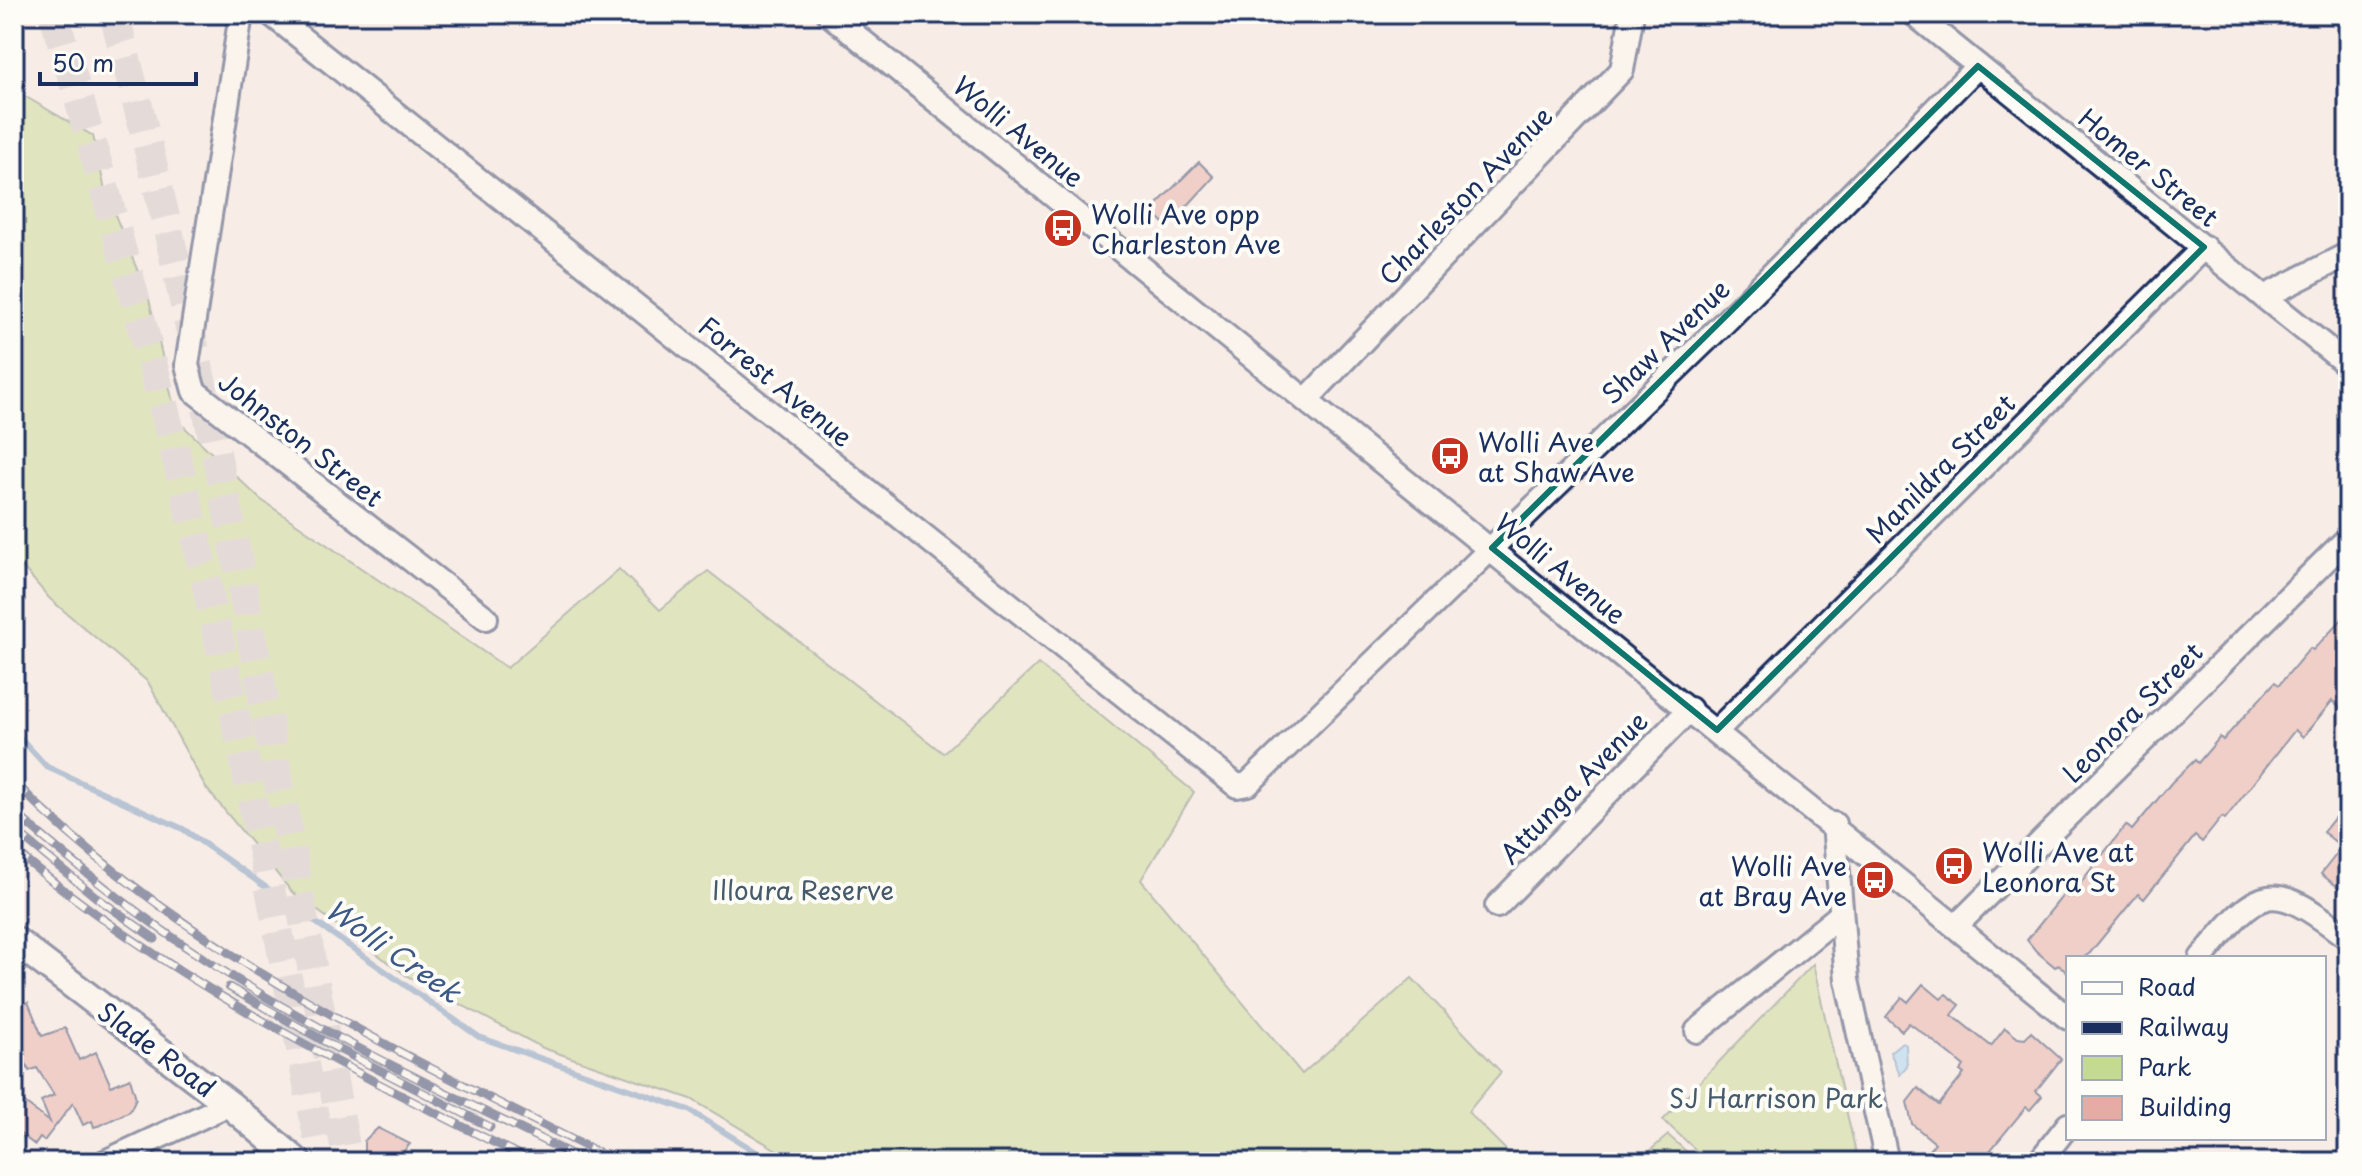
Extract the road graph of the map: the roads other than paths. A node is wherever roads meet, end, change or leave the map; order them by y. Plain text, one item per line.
1 (241, 14) edge
2 (271, 14) edge
3 (829, 14) edge
4 (1632, 14) edge
5 (1914, 14) edge
6 (1978, 66) junction
7 (2204, 247) junction
8 (2348, 254) edge
9 (2264, 297) junction
10 (2348, 365) edge
11 (1308, 398) junction
12 (2348, 538) edge
13 (1492, 548) junction
14 (486, 618) dead end
15 (1690, 709) junction
16 (1717, 730) junction
17 (1248, 784) joint
18 (1834, 824) junction
19 (1497, 906) dead end
20 (1840, 915) junction
21 (1956, 926) junction
22 (2348, 938) edge
23 (14, 940) edge
24 (2207, 951) edge
25 (2066, 1016) edge
26 (1697, 1031) dead end
27 (229, 1104) junction
28 (2066, 1128) edge
29 (105, 1162) edge
30 (297, 1162) edge
31 (1887, 1162) edge
32 (2039, 1162) edge

1 - 14 street, Johnston Street
2 - 17 street, Forrest Avenue
3 - 11 street, Wolli Avenue
4 - 11 street, Charleston Avenue
5 - 6 street, Homer Street
6 - 7 street, Homer Street
6 - 13 street, Shaw Avenue
7 - 9 street, Homer Street
7 - 16 street, Manildra Street
8 - 9 street
9 - 10 street, Homer Street
11 - 13 street, Wolli Avenue
12 - 21 street, Leonora Street
13 - 15 street, Wolli Avenue
13 - 17 street, Shaw Avenue
15 - 16 street, Wolli Avenue
15 - 19 street, Attunga Avenue
16 - 18 street, Wolli Avenue
18 - 20 street
18 - 21 street, Wolli Avenue
20 - 26 street
20 - 31 street
21 - 25 street, Wolli Avenue
22 - 24 street
23 - 27 main road, Slade Road
27 - 29 street
27 - 30 main road, Slade Road
28 - 32 street

